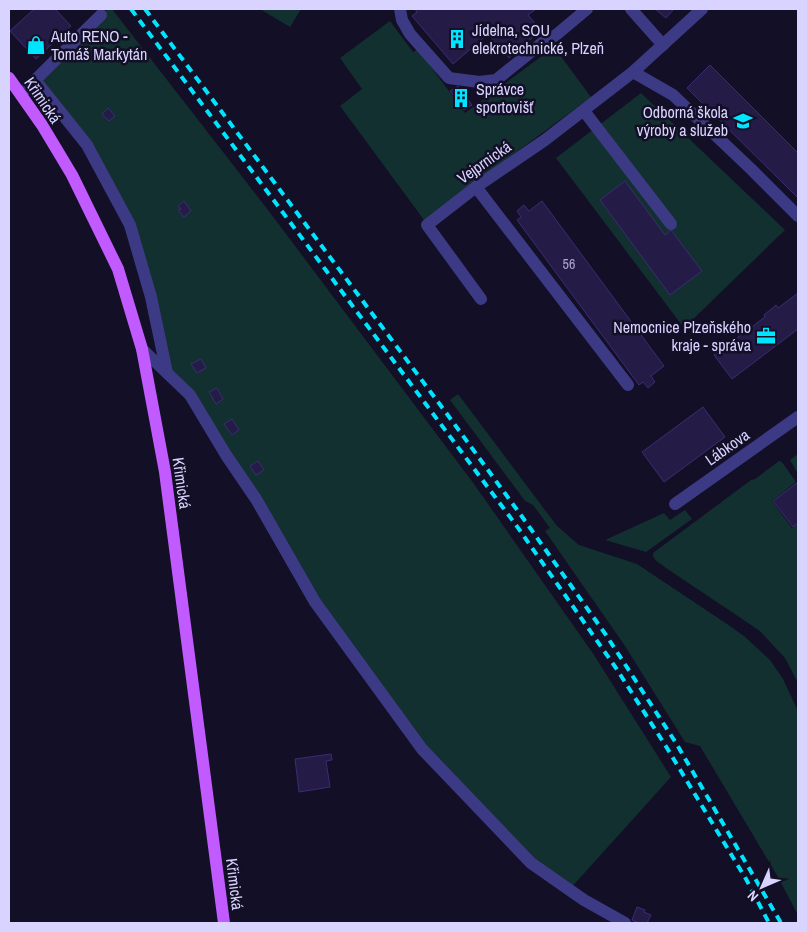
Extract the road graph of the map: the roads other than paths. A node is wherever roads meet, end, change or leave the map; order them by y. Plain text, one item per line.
1 (400, 9) edge
2 (587, 9) edge
3 (631, 9) edge
4 (702, 9) edge
5 (101, 16) dead end
6 (663, 45) junction
7 (633, 72) junction
8 (9, 78) edge
9 (35, 80) junction
10 (21, 94) junction
11 (584, 110) junction
12 (476, 187) junction
13 (798, 216) edge
14 (671, 224) dead end
15 (481, 299) dead end
16 (142, 349) junction
17 (167, 373) junction
18 (628, 385) dead end
19 (798, 417) edge
20 (675, 504) dead end
21 (224, 923) edge
22 (625, 923) edge

1 - 2 street
3 - 6 street
4 - 6 street, Vejprnická
5 - 9 street
6 - 7 street, Vejprnická
7 - 11 street, Vejprnická
7 - 13 street
8 - 10 main road, Křimická
9 - 10 street
9 - 17 street
10 - 16 main road, Křimická
11 - 12 street, Vejprnická
11 - 14 street
12 - 15 street, Vejprnická
12 - 18 street
16 - 17 street
16 - 21 main road, Křimická
17 - 22 street
19 - 20 street, Lábkova

